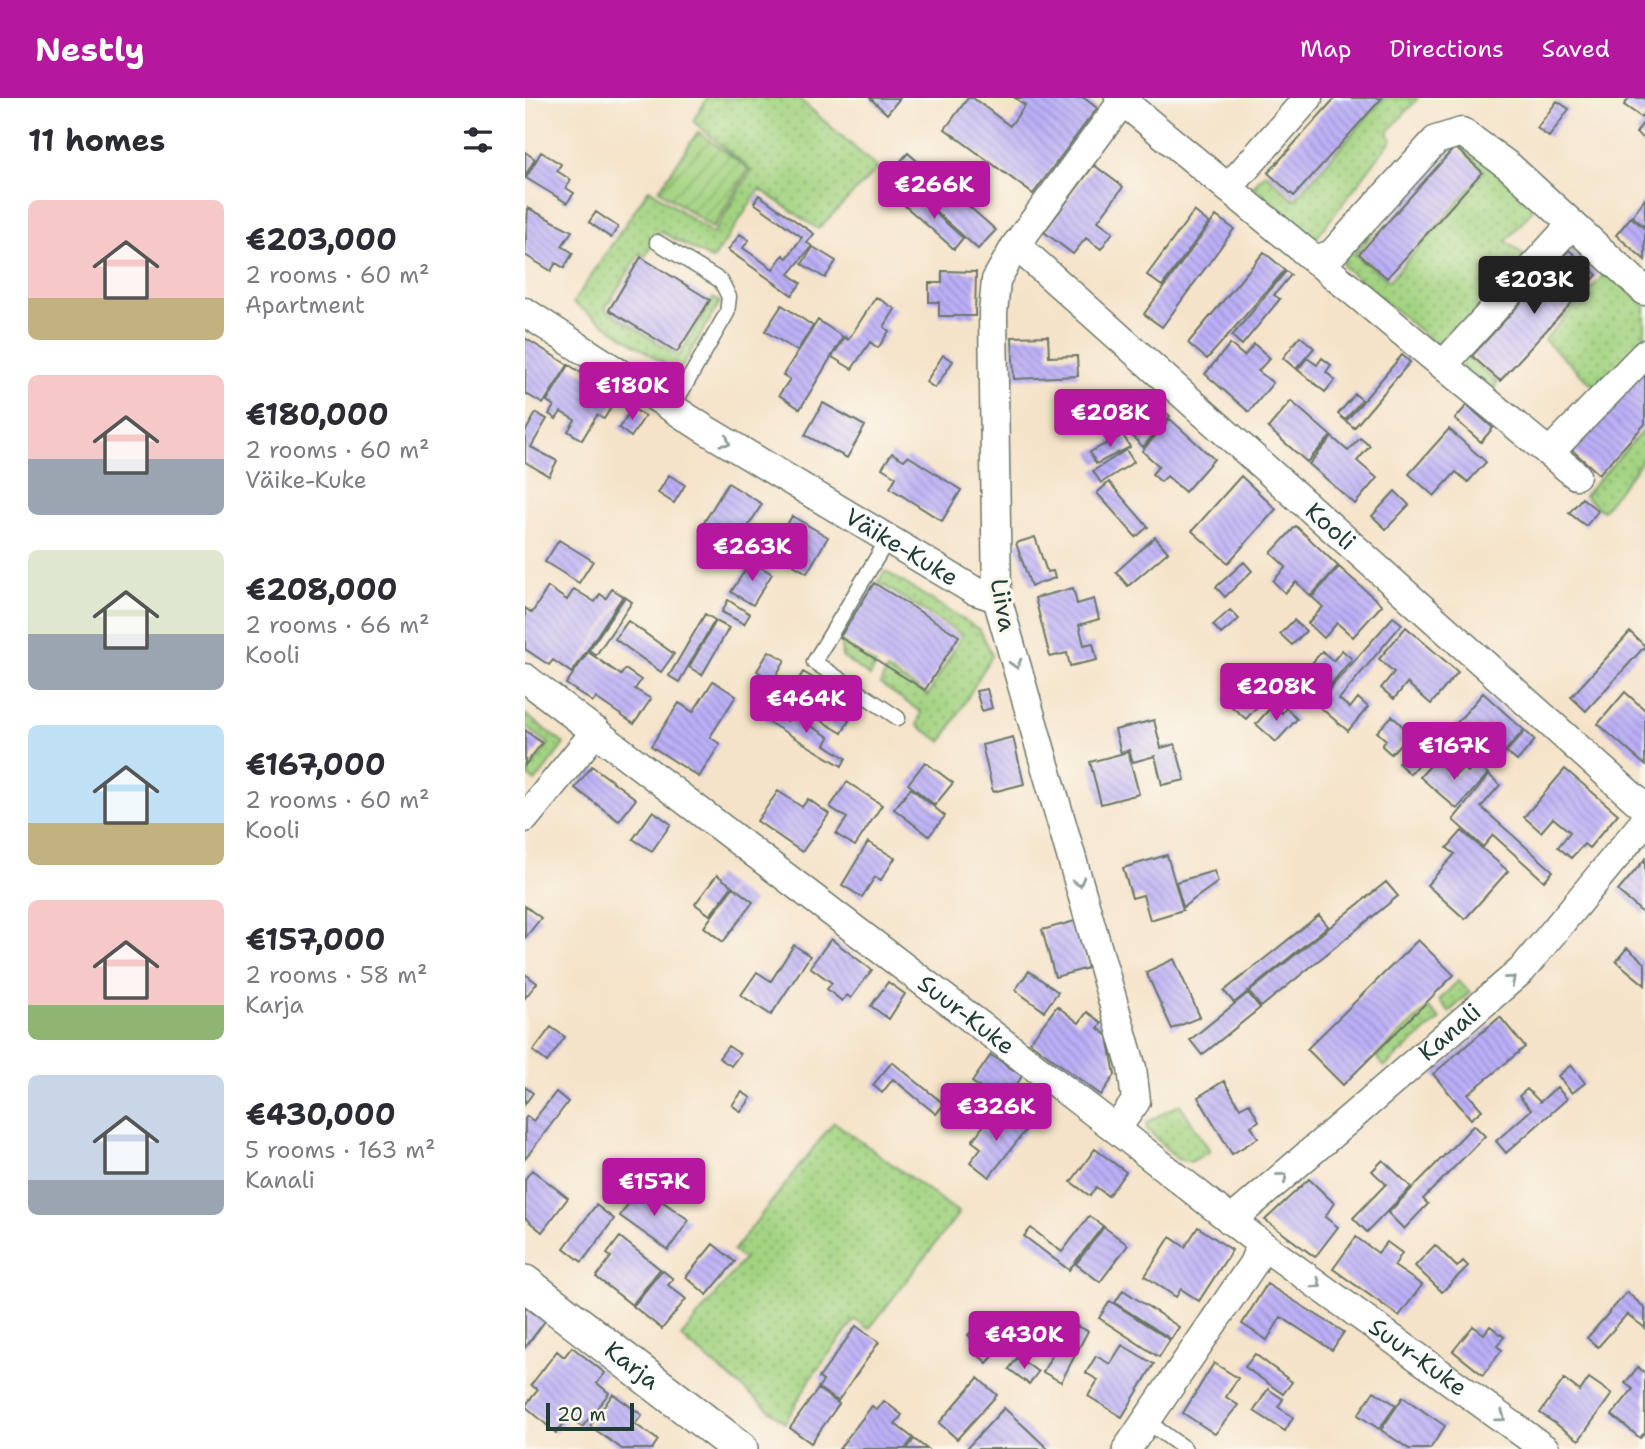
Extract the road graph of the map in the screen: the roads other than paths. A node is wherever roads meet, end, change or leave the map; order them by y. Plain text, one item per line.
1 (1308, 98) edge
2 (1122, 99) edge
3 (1228, 188) junction
4 (1572, 224) junction
5 (657, 242) dead end
6 (1016, 245) junction
7 (1315, 260) junction
8 (1645, 291) edge
9 (525, 312) edge
10 (1645, 354) edge
11 (1443, 366) junction
12 (672, 408) junction
13 (1549, 453) junction
14 (1576, 475) dead end
15 (888, 539) junction
16 (996, 598) junction
17 (525, 678) edge
18 (898, 718) dead end
19 (596, 731) junction
20 (1645, 808) edge
21 (525, 818) edge
22 (1645, 821) edge
23 (1116, 1129) junction
24 (1231, 1222) junction
25 (1261, 1244) junction
26 (525, 1283) edge
27 (1145, 1420) junction
28 (740, 1449) edge
29 (1127, 1449) edge
30 (1185, 1449) edge
31 (1545, 1449) edge

1 - 3 street
2 - 3 street
2 - 6 street, Liiva
3 - 7 street
4 - 7 street
4 - 8 street
4 - 11 street
5 - 12 lane
6 - 16 street, Liiva
6 - 20 street, Kooli
7 - 11 street
9 - 12 street, Väike-Kuke
10 - 13 street
11 - 13 street
12 -> 15 street, Väike-Kuke
13 - 14 street
15 - 16 street, Väike-Kuke
15 - 18 lane
16 -> 23 street, Liiva
17 - 19 street, Suur-Kuke
19 - 21 street
19 - 23 street, Suur-Kuke
24 -> 22 street, Kanali
23 - 24 street, Suur-Kuke
24 - 25 street, Suur-Kuke
25 - 27 street
25 -> 31 street, Suur-Kuke
26 - 28 street, Karja
27 - 29 street
27 - 30 lane

